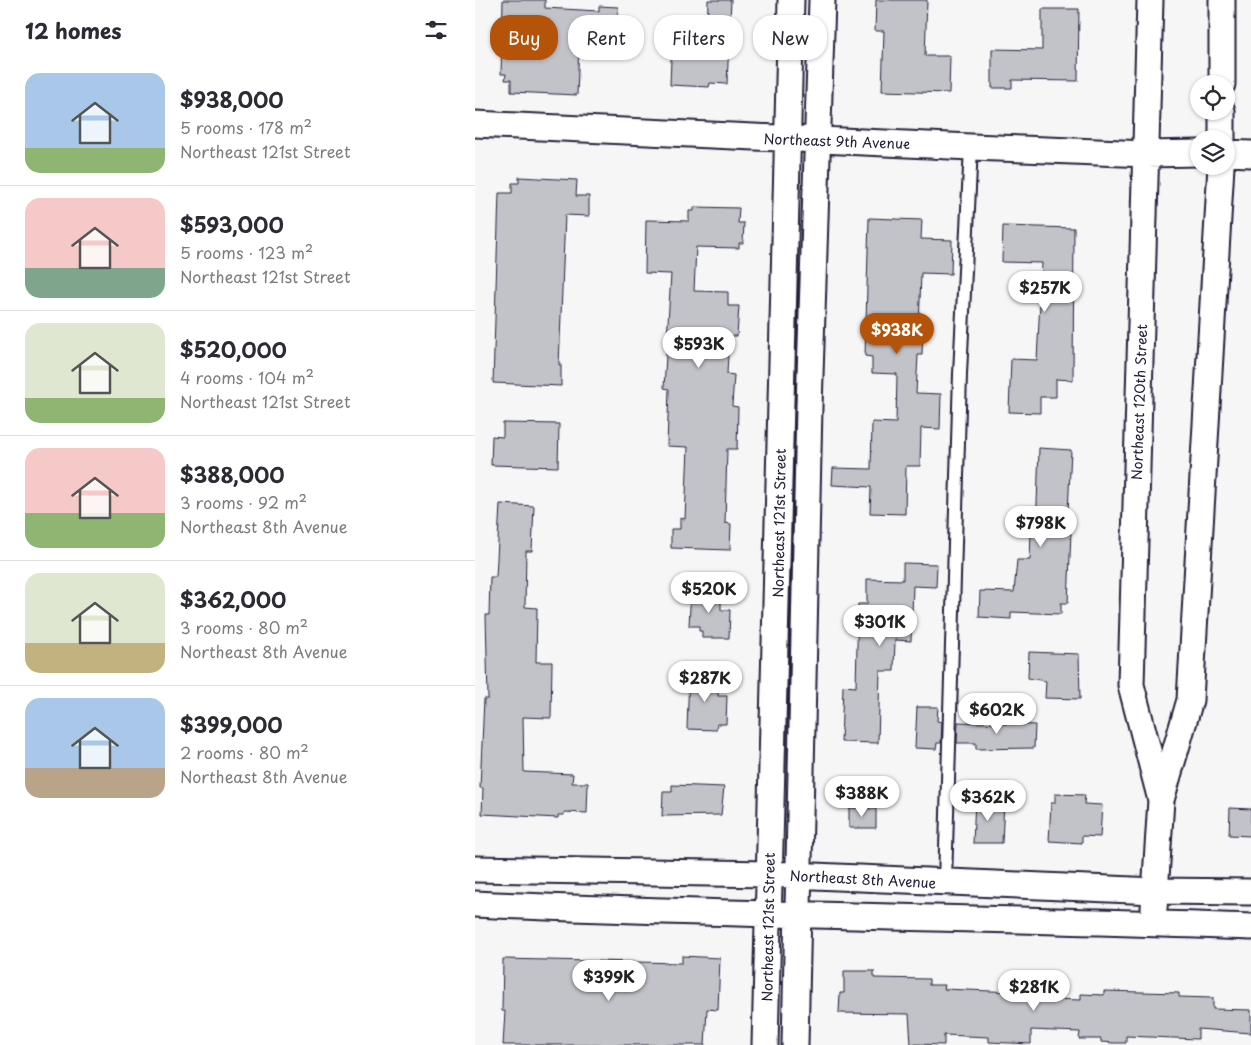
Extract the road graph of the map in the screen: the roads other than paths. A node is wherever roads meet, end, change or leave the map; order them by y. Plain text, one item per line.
1 (791, 0) edge
2 (822, 0) edge
3 (1150, 0) edge
4 (1223, 0) edge
5 (1222, 75) edge
6 (475, 124) edge
7 (788, 139) junction
8 (819, 140) junction
9 (971, 146) junction
10 (1190, 153) edge
11 (1235, 153) edge
12 (1147, 154) junction
13 (1251, 154) edge
14 (1220, 175) edge
15 (1161, 800) junction
16 (475, 868) edge
17 (769, 874) junction
18 (800, 876) junction
19 (945, 882) junction
20 (1155, 891) junction
21 (1251, 892) edge
22 (475, 904) edge
23 (768, 916) junction
24 (799, 916) junction
25 (1153, 923) junction
26 (1251, 927) edge
27 (765, 1045) edge
28 (795, 1045) edge

1 - 7 street, Northeast 121st Street
2 - 8 street, Northeast 121st Street
3 - 12 street, Northeast 120th Street
4 - 5 street
6 - 7 street, Northeast 9th Avenue
7 - 8 street, Northeast 9th Avenue
7 - 17 street, Northeast 121st Street
8 - 9 street, Northeast 9th Avenue
8 - 18 street, Northeast 121st Street
9 - 12 street, Northeast 9th Avenue
9 - 19 lane
10 - 12 street, Northeast 9th Avenue
11 - 13 street
12 - 15 street, Northeast 120th Street
14 - 15 street, Northeast 120th Street
15 - 20 street, Northeast 120th Street
16 - 17 street, Northeast 8th Avenue
17 - 18 street, Northeast 8th Avenue
17 - 23 street, Northeast 121st Street
18 - 19 street, Northeast 8th Avenue
18 - 24 street, Northeast 121st Street
19 - 20 street, Northeast 8th Avenue
20 - 21 street, Northeast 8th Avenue
20 - 25 street, Northeast 120th Street
22 - 23 street
23 - 24 street
23 - 27 street, Northeast 121st Street
24 - 25 street
24 - 28 street, Northeast 121st Street
25 - 26 street

